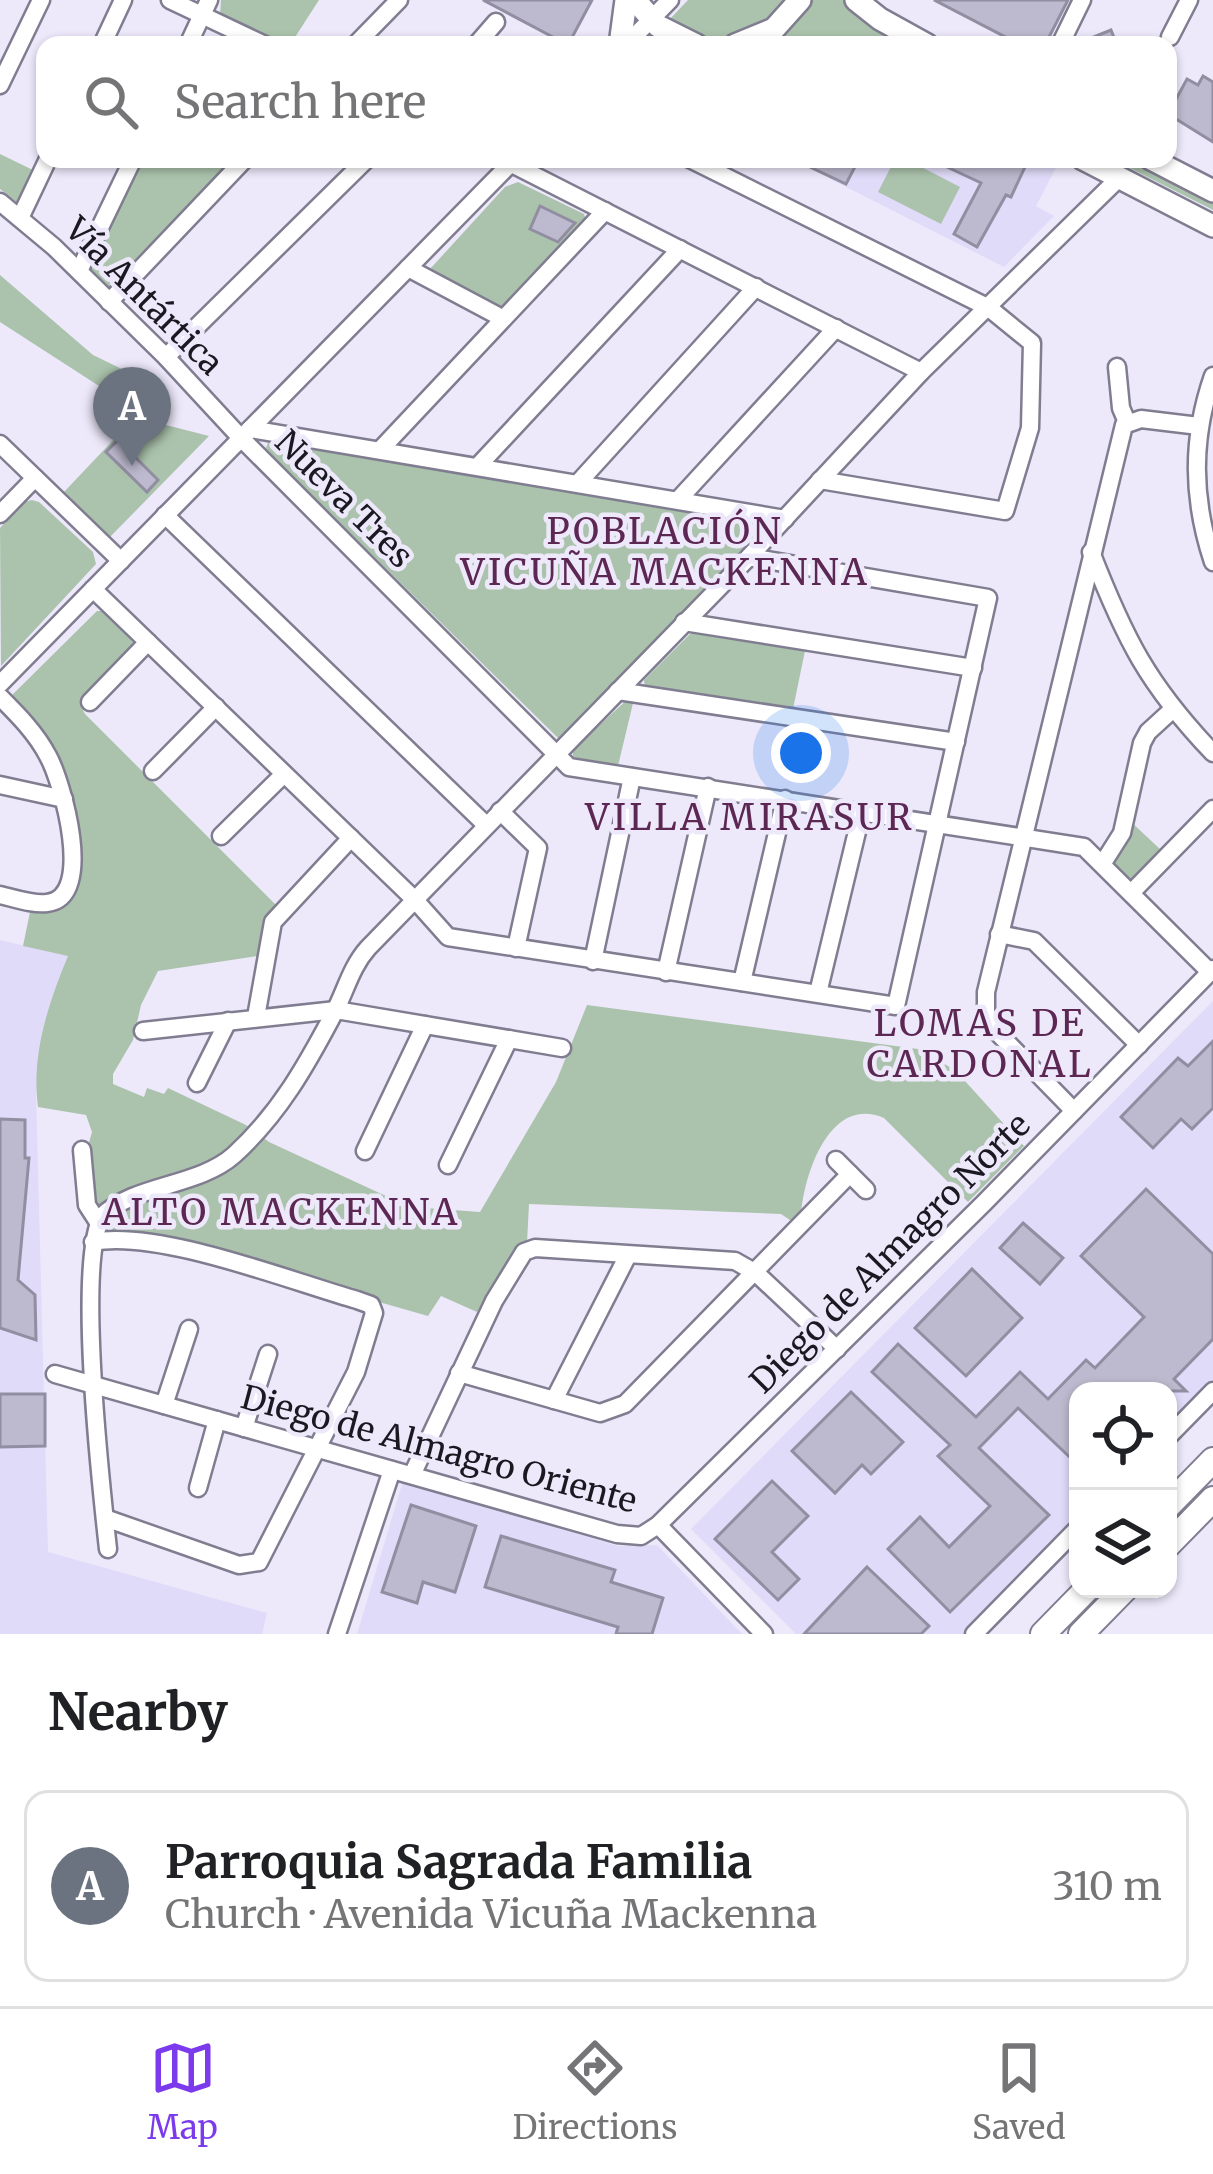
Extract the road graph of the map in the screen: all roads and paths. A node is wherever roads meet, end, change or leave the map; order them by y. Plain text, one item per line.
1 (41, 0) edge
2 (123, 0) edge
3 (170, 0) edge
4 (399, 0) edge
5 (631, 0) edge
6 (670, 0) edge
7 (800, 0) edge
8 (856, 0) edge
9 (1082, 0) edge
10 (1189, 0) edge
11 (206, 8) edge
12 (651, 20) junction
13 (496, 22) dead end
14 (106, 36) edge
15 (192, 36) edge
16 (251, 36) edge
17 (364, 36) edge
18 (484, 36) edge
19 (625, 36) edge
20 (633, 36) edge
21 (672, 36) edge
22 (756, 36) edge
23 (911, 36) edge
24 (1064, 36) edge
25 (1171, 36) edge
26 (0, 85) edge
27 (44, 168) edge
28 (129, 168) edge
29 (236, 168) edge
30 (359, 168) edge
31 (502, 168) edge
32 (524, 168) edge
33 (708, 168) edge
34 (1101, 168) edge
35 (1168, 168) edge
36 (1120, 178) junction
37 (1213, 191) edge
38 (0, 202) edge
39 (605, 211) junction
40 (20, 218) junction
41 (1213, 226) edge
42 (680, 249) junction
43 (408, 268) junction
44 (79, 271) junction
45 (756, 287) junction
46 (109, 302) junction
47 (989, 308) junction
48 (502, 318) junction
49 (836, 328) junction
50 (166, 357) junction
51 (1117, 367) dead end
52 (921, 371) junction
53 (1213, 376) edge
54 (1127, 422) junction
55 (1199, 426) junction
56 (245, 434) junction
57 (0, 444) edge
58 (380, 450) junction
59 (478, 466) junction
60 (35, 478) junction
61 (820, 480) junction
62 (578, 483) junction
63 (678, 500) junction
64 (0, 514) edge
65 (165, 515) junction
66 (785, 519) junction
67 (1091, 552) junction
68 (749, 557) junction
69 (121, 561) junction
70 (1213, 562) edge
71 (93, 589) junction
72 (684, 622) junction
73 (148, 642) junction
74 (973, 668) junction
75 (0, 684) edge
76 (618, 691) junction
77 (0, 697) edge
78 (90, 702) dead end
79 (216, 707) junction
80 (1172, 710) junction
81 (956, 742) junction
82 (1213, 753) edge
83 (556, 755) junction
84 (153, 771) dead end
85 (284, 774) junction
86 (632, 777) junction
87 (0, 785) edge
88 (708, 788) junction
89 (64, 799) junction
90 (785, 799) junction
91 (1213, 809) edge
92 (500, 811) junction
93 (862, 811) junction
94 (938, 823) junction
95 (486, 825) junction
96 (1022, 835) junction
97 (221, 836) dead end
98 (350, 838) junction
99 (1103, 863) junction
100 (1132, 892) junction
101 (0, 895) edge
102 (415, 900) junction
103 (999, 934) junction
104 (516, 948) junction
105 (593, 961) junction
106 (1211, 970) edge
107 (666, 971) junction
108 (742, 982) junction
109 (818, 993) junction
110 (336, 1010) junction
111 (256, 1018) junction
112 (229, 1021) junction
113 (425, 1024) junction
114 (143, 1031) dead end
115 (509, 1039) junction
116 (1139, 1045) junction
117 (562, 1048) dead end
118 (197, 1083) dead end
119 (1074, 1111) junction
120 (82, 1150) dead end
121 (365, 1151) dead end
122 (448, 1165) dead end
123 (866, 1190) dead end
124 (103, 1216) junction
125 (93, 1242) junction
126 (628, 1255) junction
127 (756, 1273) junction
128 (189, 1329) dead end
129 (837, 1349) junction
130 (268, 1354) dead end
131 (459, 1373) junction
132 (56, 1374) dead end
133 (94, 1384) junction
134 (1213, 1391) edge
135 (554, 1400) junction
136 (164, 1405) junction
137 (217, 1420) junction
138 (244, 1427) junction
139 (1177, 1428) edge
140 (316, 1448) junction
141 (1213, 1460) edge
142 (392, 1470) junction
143 (412, 1475) junction
144 (198, 1488) dead end
145 (1177, 1497) edge
146 (1213, 1499) edge
147 (105, 1518) junction
148 (658, 1525) junction
149 (1177, 1536) edge
150 (1069, 1537) edge
151 (108, 1549) dead end
152 (1078, 1598) edge
153 (1116, 1598) edge
154 (337, 1634) edge
155 (764, 1634) edge
156 (974, 1634) edge
157 (1043, 1634) edge
158 (1081, 1634) edge

1 - 26 street
2 - 14 street
3 - 11 street
4 - 17 street
5 - 12 main road
5 - 19 main road
6 - 12 street
7 - 22 main road
8 - 23 main road
9 - 24 street
10 - 25 street
11 - 15 street
11 - 16 street
12 - 20 street
12 - 21 main road
13 - 18 street
27 - 40 street
28 - 44 street
29 - 46 street
30 - 50 street
31 - 43 street
32 - 39 street
33 - 47 street
34 - 36 main road
35 - 37 main road
36 - 41 main road
36 - 47 street
38 - 40 street, Vía Antártica
39 - 42 street
39 - 48 street
40 - 44 street, Vía Antártica
42 - 45 street
42 - 59 street
43 - 48 street
43 - 56 street
44 - 46 street, Vía Antártica
45 - 49 street
45 - 62 street
46 - 50 street, Vía Antártica
47 - 52 street
47 - 61 street
48 - 58 street
49 - 52 street
49 - 63 street
50 - 56 street, Vía Antártica
51 - 54 street
52 - 61 street
53 - 55 street
54 - 55 street
54 - 67 street
55 - 70 street
56 - 58 street
56 - 65 street
56 - 83 street, Nueva Tres
57 - 60 street
58 - 59 street
59 - 62 street
60 - 64 street
60 - 69 street
61 - 66 street
62 - 63 street
63 - 66 street
65 - 69 street
65 - 95 street
66 - 68 street
67 - 80 street
67 - 96 street
68 - 72 street
68 - 74 street
69 - 71 street
71 - 73 street
71 - 75 street
72 - 74 street
72 - 76 street
73 - 78 street
73 - 79 street
74 - 81 street
76 - 81 street
76 - 83 street
77 - 89 street
79 - 84 street
79 - 85 street
80 - 82 street
80 - 99 street
81 - 94 street
83 - 86 street
83 - 92 street
85 - 97 street
85 - 98 street
86 - 88 street
86 - 105 street
87 - 89 street
88 - 90 street
88 - 107 street
89 - 101 street
90 - 93 street
90 - 108 street
91 - 100 street
92 - 95 street
92 - 104 street
93 - 94 street
93 - 109 street
94 - 96 street
94 - 109 street
95 - 102 street
96 - 99 street
96 - 103 street
98 - 102 street
98 - 111 street
99 - 100 street
100 - 106 street
102 - 104 street
102 - 110 street
103 - 116 street
103 - 119 street
104 - 105 street
105 - 107 street
106 - 116 street, Diego de Almagro Norte
107 - 108 street
108 - 109 street
110 - 111 street
110 - 113 street
110 - 124 street
111 - 112 street
112 - 114 street
112 - 118 street
113 - 115 street
113 - 121 street
115 - 117 street
115 - 122 street
116 - 119 street, Diego de Almagro Norte
119 - 129 street, Diego de Almagro Norte
120 - 124 street
123 - 127 street
124 - 125 street
125 - 133 street
125 - 140 street
126 - 127 street
126 - 131 street
126 - 135 street
127 - 129 street
127 - 135 street
128 - 136 street
129 - 148 street, Diego de Almagro Norte
130 - 138 street
131 - 135 street
131 - 143 street
132 - 133 street, Diego de Almagro Oriente
133 - 136 street, Diego de Almagro Oriente
133 - 147 street
134 - 139 street
136 - 137 street, Diego de Almagro Oriente
137 - 138 street, Diego de Almagro Oriente
137 - 144 street
138 - 140 street, Diego de Almagro Oriente
140 - 142 street, Diego de Almagro Oriente
140 - 147 street
141 - 145 highway
142 - 143 street, Diego de Almagro Oriente
142 - 154 street
143 - 148 street, Diego de Almagro Oriente
146 - 149 highway
147 - 151 street
148 - 155 street, Diego de Almagro Oriente
150 - 156 street
152 - 157 highway
153 - 158 highway

